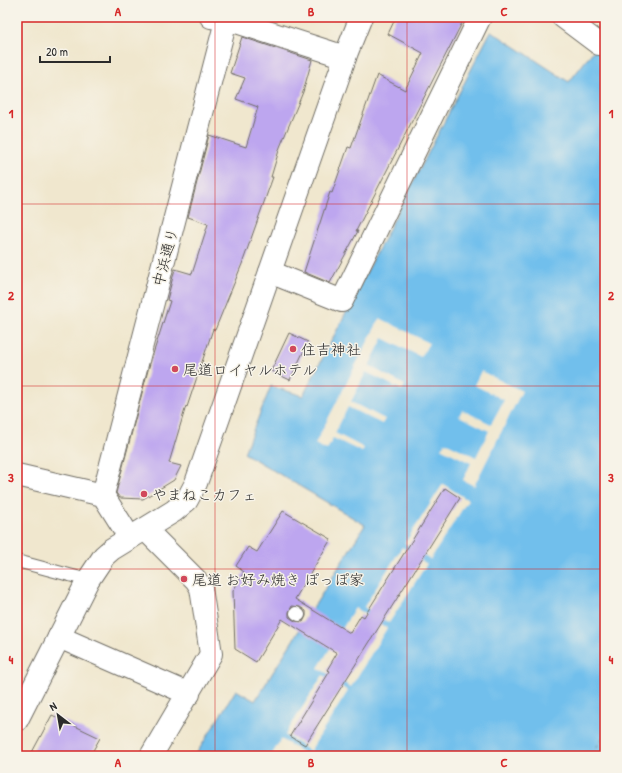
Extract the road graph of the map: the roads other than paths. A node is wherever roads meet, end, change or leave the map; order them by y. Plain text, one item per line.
1 (361, 17) edge
2 (480, 17) edge
3 (563, 17) edge
4 (221, 18) edge
5 (602, 46) edge
6 (346, 57) junction
7 (270, 272) junction
8 (17, 475) edge
9 (103, 495) junction
10 (137, 534) junction
11 (17, 561) edge
12 (88, 580) junction
13 (59, 637) junction
14 (189, 694) junction
15 (17, 720) edge
16 (151, 756) edge

1 - 6 street
2 - 7 street
3 - 5 street
4 - 6 street
4 - 9 street, 中浜通り
6 - 7 street
7 - 10 street
8 - 9 street
9 - 10 street
10 - 12 street
10 - 14 street
11 - 12 lane
12 - 13 street
13 - 14 street
13 - 15 street
14 - 16 street

